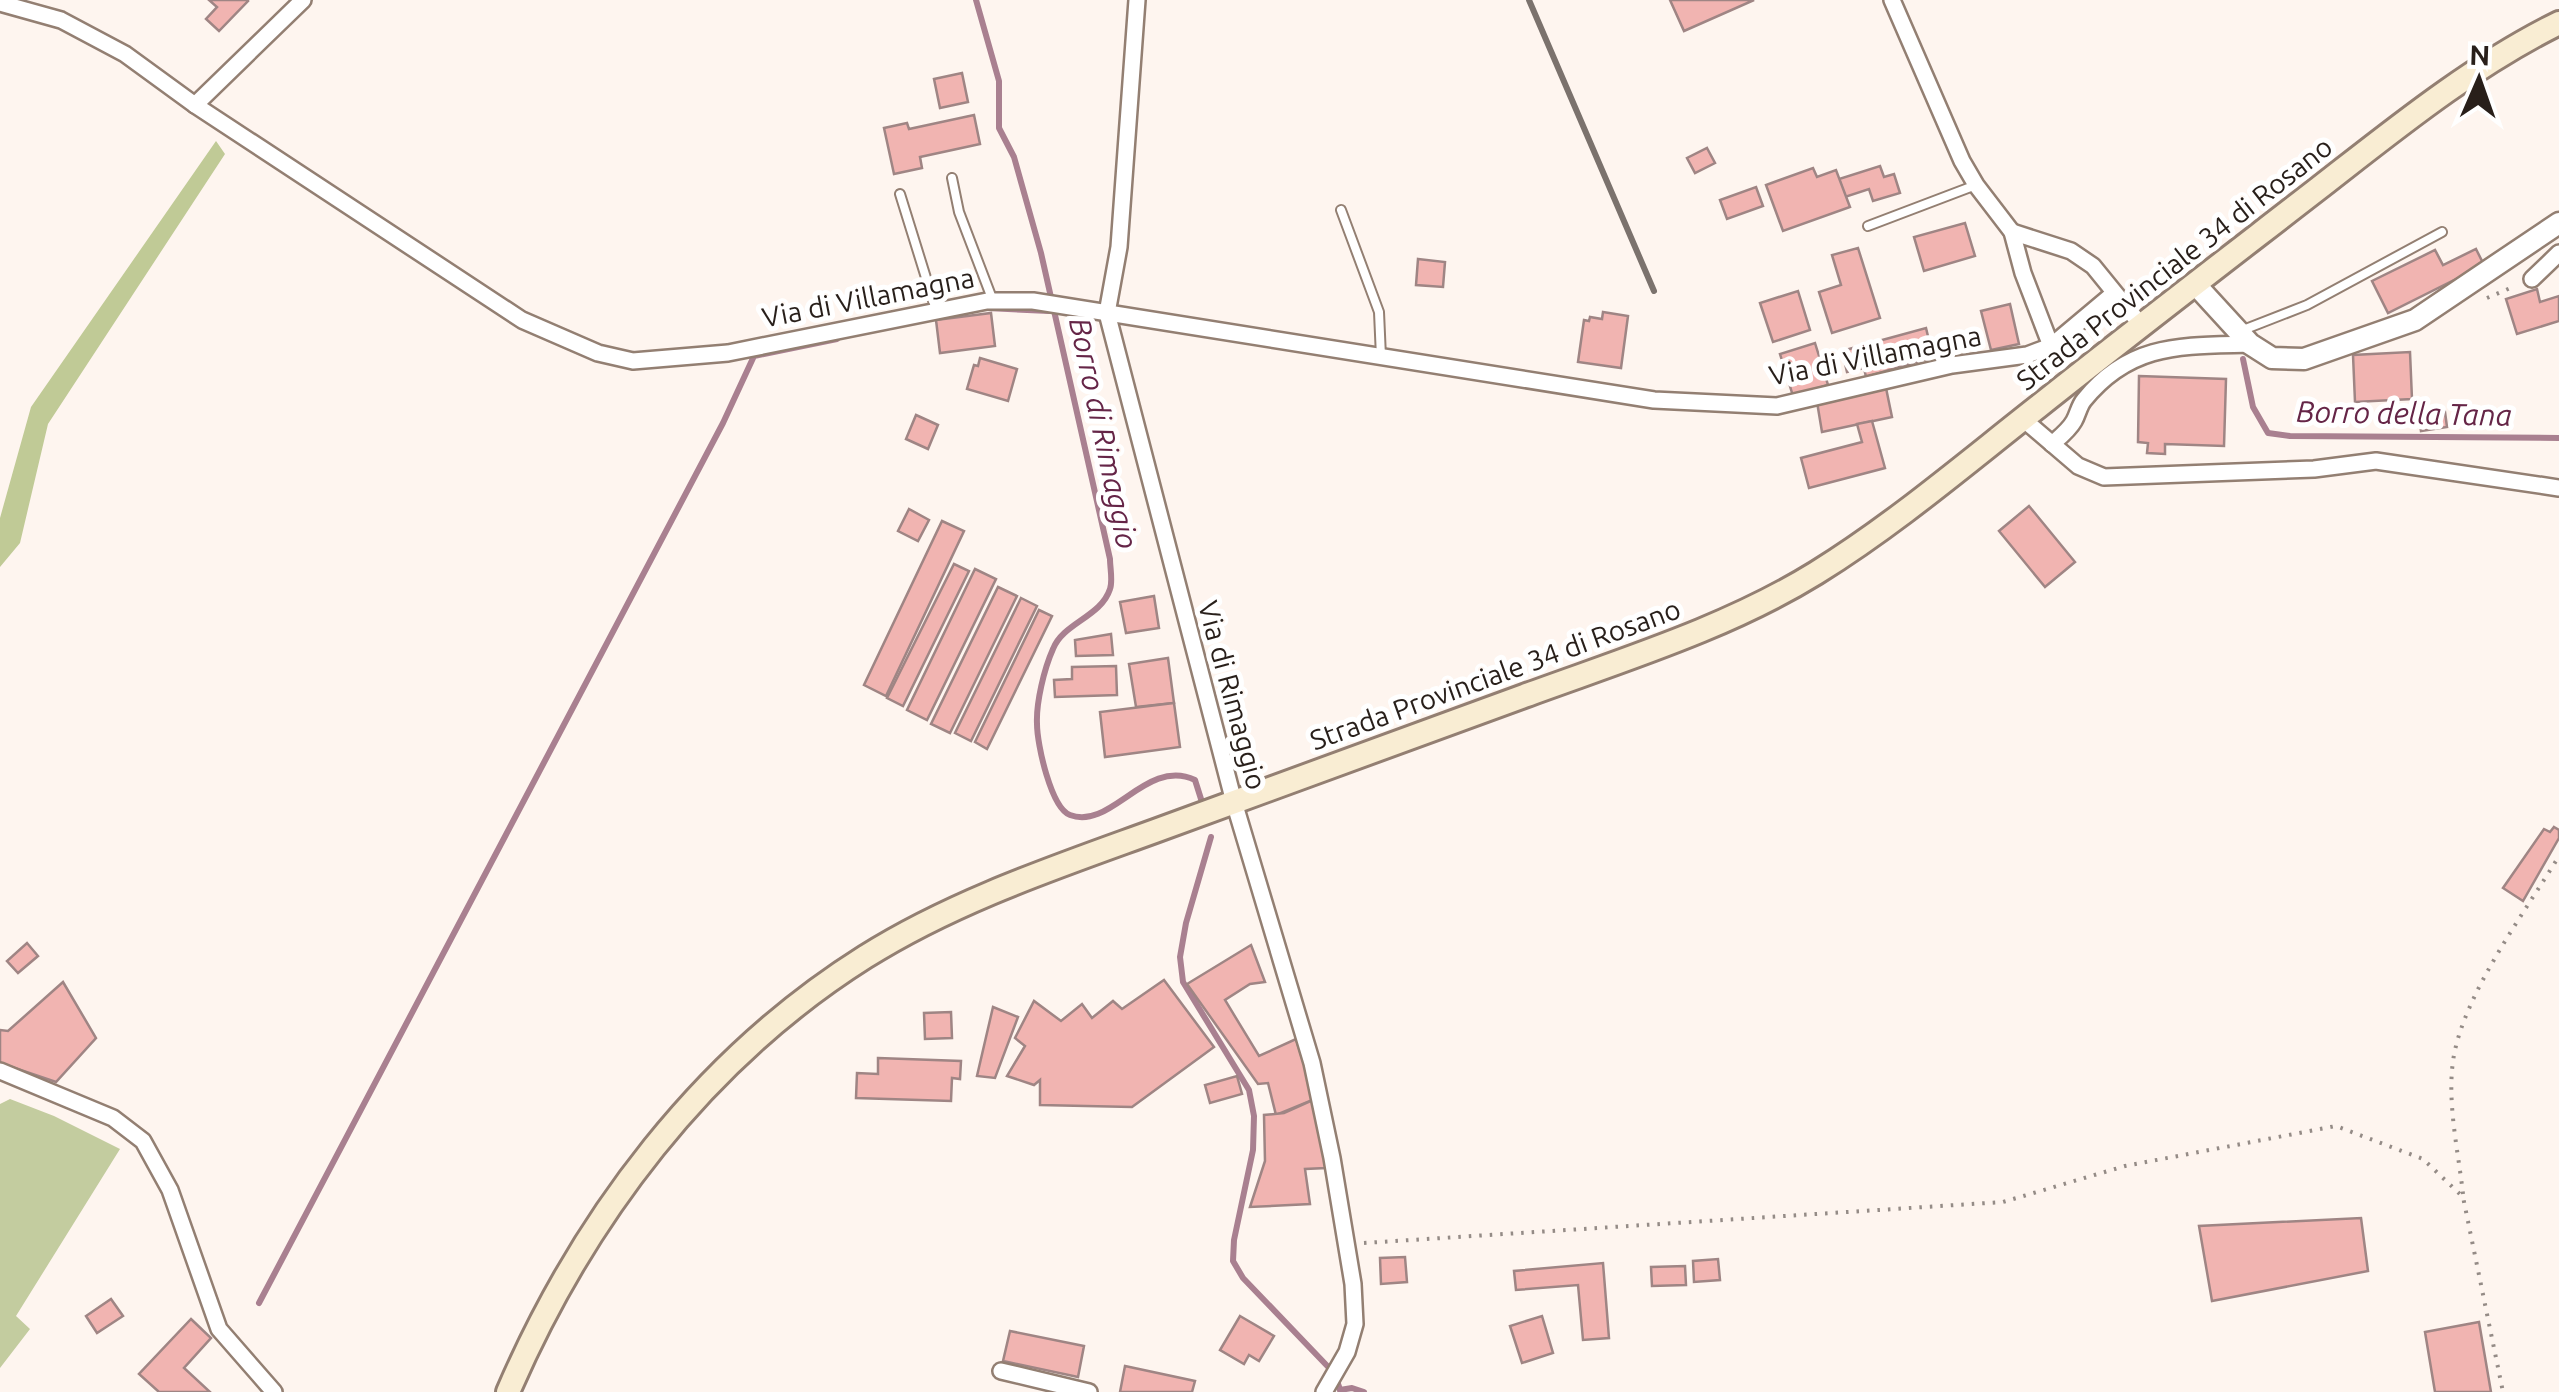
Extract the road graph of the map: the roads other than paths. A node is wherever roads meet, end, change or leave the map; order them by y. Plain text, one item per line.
1 (303, 0) edge
2 (1137, 0) edge
3 (1892, 0) edge
4 (0, 3) edge
5 (2559, 23) edge
6 (195, 105) junction
7 (952, 178) dead end
8 (1976, 185) junction
9 (900, 194) dead end
10 (1341, 210) dead end
11 (2559, 223) edge
12 (1868, 226) dead end
13 (2012, 232) junction
14 (2442, 232) dead end
15 (2559, 253) edge
16 (2532, 279) dead end
17 (2195, 284) junction
18 (2113, 294) junction
19 (992, 301) junction
20 (936, 310) junction
21 (1107, 312) junction
22 (2141, 325) junction
23 (2244, 338) junction
24 (2051, 346) junction
25 (1381, 357) junction
26 (2023, 418) junction
27 (2052, 444) junction
28 (2559, 488) edge
29 (1229, 804) junction
30 (0, 1071) edge
31 (1001, 1371) dead end
32 (1326, 1388) edge
33 (274, 1392) edge
34 (508, 1392) edge
35 (1089, 1392) edge

1 - 6 street
2 - 21 street, Via di Rimaggio
3 - 8 street
4 - 6 street, Via di Villamagna
5 - 17 main road, Strada Provinciale 34 di Rosano
6 - 20 street, Via di Villamagna
7 - 19 lane
8 - 12 lane
8 - 13 street
9 - 20 lane
10 - 25 lane
11 - 23 street
13 - 18 street
13 - 24 street
14 - 23 lane
15 - 16 street
17 - 22 main road, Strada Provinciale 34 di Rosano
17 - 23 street
18 - 22 street
18 - 24 street, Via di Villamagna
19 - 20 street, Via di Villamagna
19 - 21 street, Via di Villamagna
21 - 25 street, Via di Villamagna
21 - 29 street, Via di Rimaggio
22 - 26 main road, Strada Provinciale 34 di Rosano
23 - 27 street
24 - 25 street, Via di Villamagna
26 - 27 street
26 - 29 main road, Strada Provinciale 34 di Rosano
27 - 28 street
29 - 32 street, Via di Rimaggio
29 - 34 main road, Strada Provinciale 34 di Rosano
30 - 33 street
31 - 35 street

